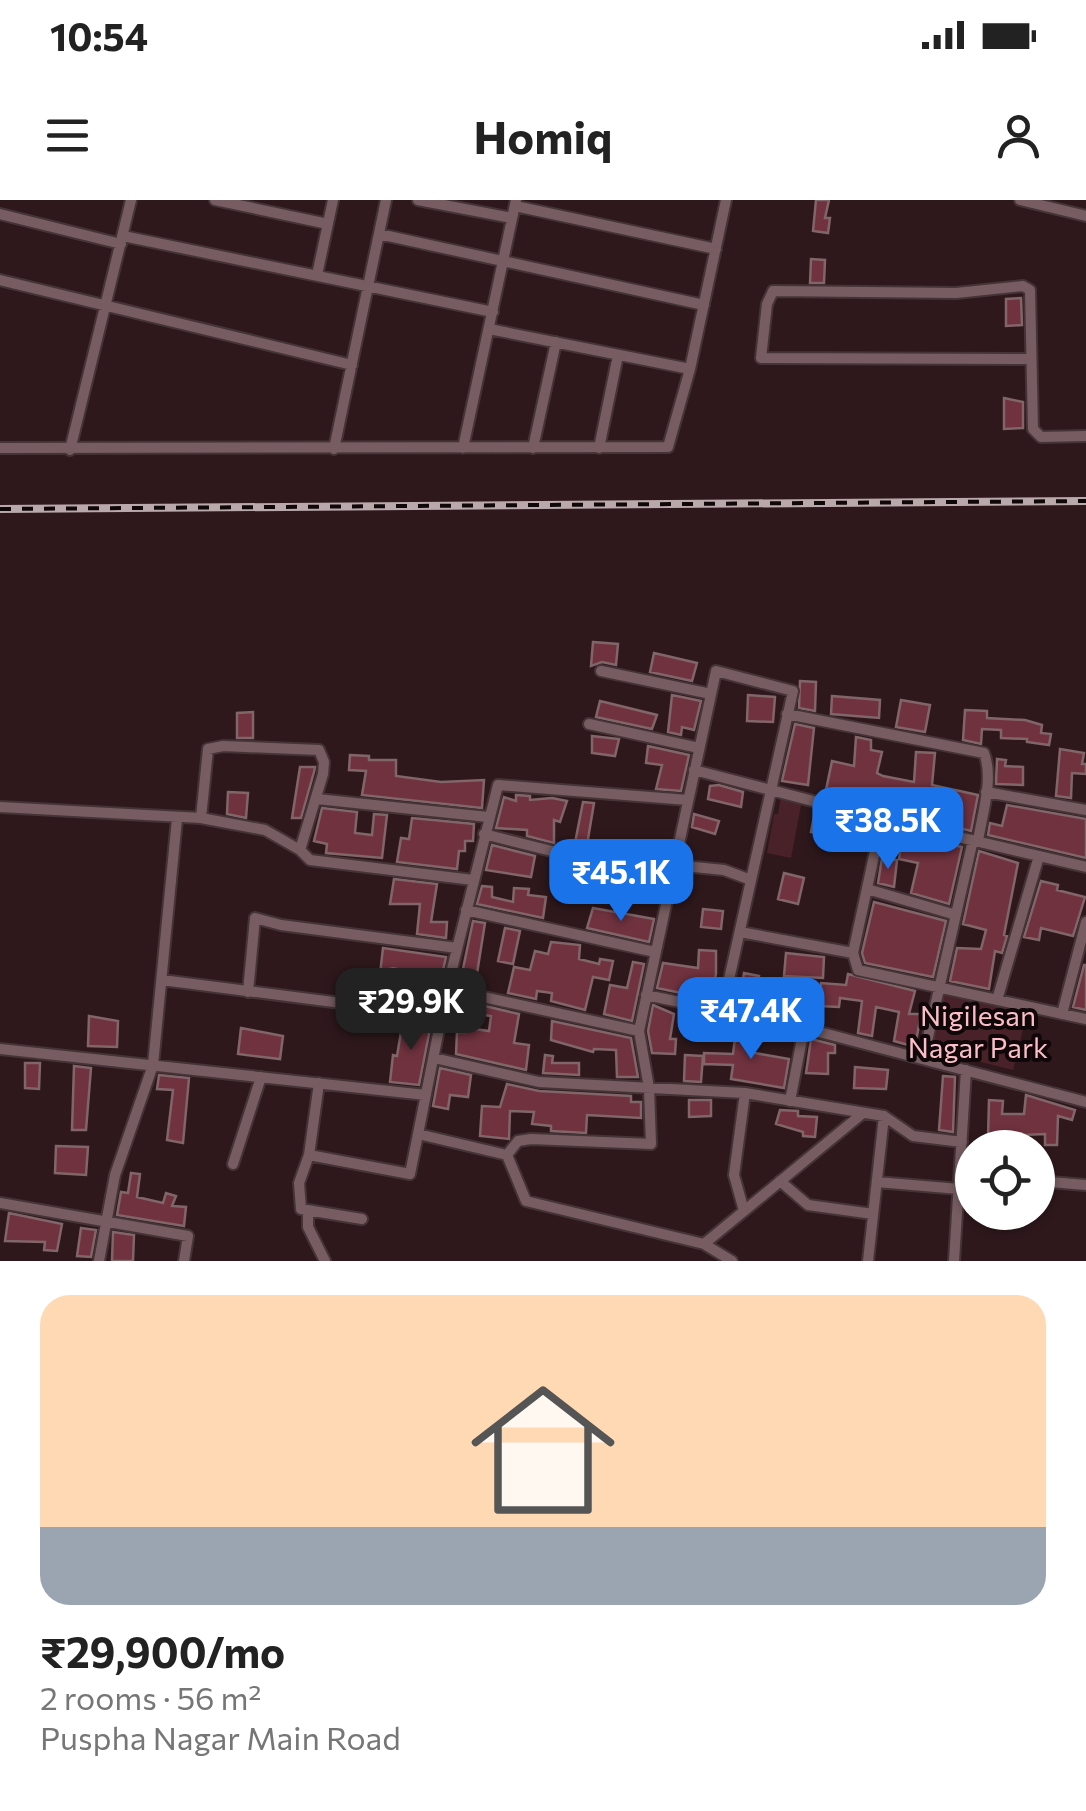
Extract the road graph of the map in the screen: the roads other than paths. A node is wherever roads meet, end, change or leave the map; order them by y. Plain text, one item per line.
1 (132, 200) edge
2 (216, 200) edge
3 (333, 200) edge
4 (386, 200) edge
5 (418, 200) edge
6 (726, 200) edge
7 (1020, 200) edge
8 (515, 203) edge
9 (0, 214) edge
10 (1086, 216) edge
11 (512, 218) junction
12 (328, 224) junction
13 (380, 234) junction
14 (122, 240) junction
15 (716, 249) junction
16 (504, 261) junction
17 (317, 275) junction
18 (0, 280) edge
19 (368, 286) junction
20 (704, 305) junction
21 (106, 306) junction
22 (493, 312) junction
23 (489, 329) junction
24 (556, 342) junction
25 (618, 355) junction
26 (1031, 359) junction
27 (352, 365) junction
28 (690, 369) junction
29 (1086, 436) edge
30 (0, 448) edge
31 (334, 448) junction
32 (463, 448) junction
33 (533, 448) junction
34 (599, 448) junction
35 (70, 450) junction
36 (601, 671) dead end
37 (711, 694) junction
38 (787, 714) junction
39 (588, 724) dead end
40 (699, 748) junction
41 (694, 770) junction
42 (772, 788) junction
43 (986, 792) junction
44 (317, 799) junction
45 (688, 800) junction
46 (0, 807) edge
47 (1086, 810) edge
48 (488, 817) junction
49 (201, 818) junction
50 (882, 818) junction
51 (177, 819) junction
52 (484, 834) junction
53 (975, 840) junction
54 (300, 850) junction
55 (1039, 856) junction
56 (674, 865) junction
57 (1086, 867) edge
58 (474, 880) junction
59 (751, 880) junction
60 (671, 881) junction
61 (867, 889) junction
62 (466, 910) junction
63 (956, 915) junction
64 (1086, 922) edge
65 (740, 932) junction
66 (1083, 946) edge
67 (457, 948) junction
68 (655, 952) junction
69 (853, 953) junction
70 (162, 980) junction
71 (939, 988) junction
72 (448, 990) junction
73 (248, 992) junction
74 (646, 995) junction
75 (997, 1000) junction
76 (722, 1011) junction
77 (1062, 1014) junction
78 (442, 1016) junction
79 (1086, 1019) edge
80 (804, 1028) junction
81 (639, 1032) junction
82 (0, 1049) edge
83 (434, 1058) junction
84 (923, 1059) junction
85 (154, 1065) junction
86 (966, 1070) junction
87 (261, 1077) junction
88 (319, 1083) junction
89 (649, 1088) junction
90 (745, 1093) junction
91 (426, 1094) junction
92 (790, 1100) junction
93 (1086, 1102) edge
94 (862, 1113) junction
95 (884, 1116) junction
96 (963, 1130) edge
97 (418, 1134) junction
98 (955, 1141) edge
99 (309, 1155) junction
100 (507, 1155) junction
101 (234, 1164) dead end
102 (780, 1181) junction
103 (877, 1182) junction
104 (1055, 1182) edge
105 (1086, 1184) edge
106 (955, 1188) edge
107 (0, 1203) edge
108 (744, 1211) junction
109 (308, 1212) junction
110 (873, 1214) junction
111 (362, 1218) dead end
112 (105, 1219) junction
113 (956, 1230) edge
114 (704, 1244) junction
115 (99, 1261) edge
116 (184, 1261) edge
117 (325, 1261) edge
118 (732, 1261) edge
119 (868, 1261) edge
120 (954, 1261) edge

1 - 14 street
2 - 12 street
3 - 12 street
4 - 13 street
5 - 11 street
6 - 15 street
7 - 10 street
8 - 11 street
8 - 15 street
9 - 14 street
11 - 16 street
12 - 17 street
13 - 16 street
13 - 19 street
14 - 17 street
14 - 21 street
15 - 20 street
16 - 20 street
16 - 22 street
17 - 19 street
18 - 21 street
19 - 22 street
19 - 27 street
20 - 28 street
21 - 27 street
21 - 35 street
22 - 23 street
23 - 24 street
23 - 32 street
24 - 25 street
24 - 33 street
25 - 28 street
25 - 34 street
26 - 26 street
26 - 29 street
27 - 31 street
28 - 34 street
30 - 35 street
31 - 32 street
31 - 35 street
32 - 33 street
33 - 34 street
36 - 37 street
37 - 38 street
37 - 40 street
38 - 42 street
38 - 43 street
39 - 40 street
40 - 41 street
41 - 42 street
41 - 45 street
42 - 50 street
42 - 59 street
43 - 47 street
43 - 53 street
44 - 48 street
44 - 49 street
44 - 54 street
45 - 48 street
45 - 56 street
46 - 51 street
48 - 52 street
49 - 51 street
49 - 54 street
50 - 53 street
50 - 61 street
51 - 70 street
52 - 58 street
52 - 60 street
53 - 55 street
53 - 63 street
54 - 58 street
55 - 57 street
55 - 75 street
56 - 59 street
56 - 60 street
58 - 62 street
59 - 65 street
60 - 68 street
61 - 63 street
61 - 69 street
62 - 67 street
62 - 68 street
63 - 71 street
64 - 66 street
65 - 69 street
65 - 76 street
66 - 77 street
67 - 72 street
67 - 73 street
68 - 74 street
69 - 71 street
70 - 73 street
70 - 85 street
71 - 75 street
71 - 84 street
72 - 78 street
72 - 81 street
73 - 78 street
74 - 76 street
74 - 81 street
75 - 77 street
76 - 80 street
77 - 79 street
78 - 83 street
80 - 84 street
80 - 92 street
81 - 89 street
82 - 85 street
83 - 89 street
83 - 91 street
84 - 86 street
85 - 87 street
85 - 112 street
86 - 93 street
86 - 96 street
87 - 88 street
87 - 101 street
88 - 91 street
88 - 99 street
89 - 90 street
89 - 100 street
90 - 92 street
90 - 108 street
91 - 97 street
92 - 94 street
94 - 95 street
94 - 102 street
95 - 98 street
95 - 103 street
97 - 99 street
97 - 100 street
99 - 109 street
100 - 114 street
102 - 108 street
102 - 110 street
103 - 106 street
103 - 110 street
104 - 105 street
107 - 112 street
108 - 114 street
109 - 111 street
109 - 117 street
110 - 119 street
112 - 115 street
112 - 116 street
113 - 120 street
114 - 118 street

